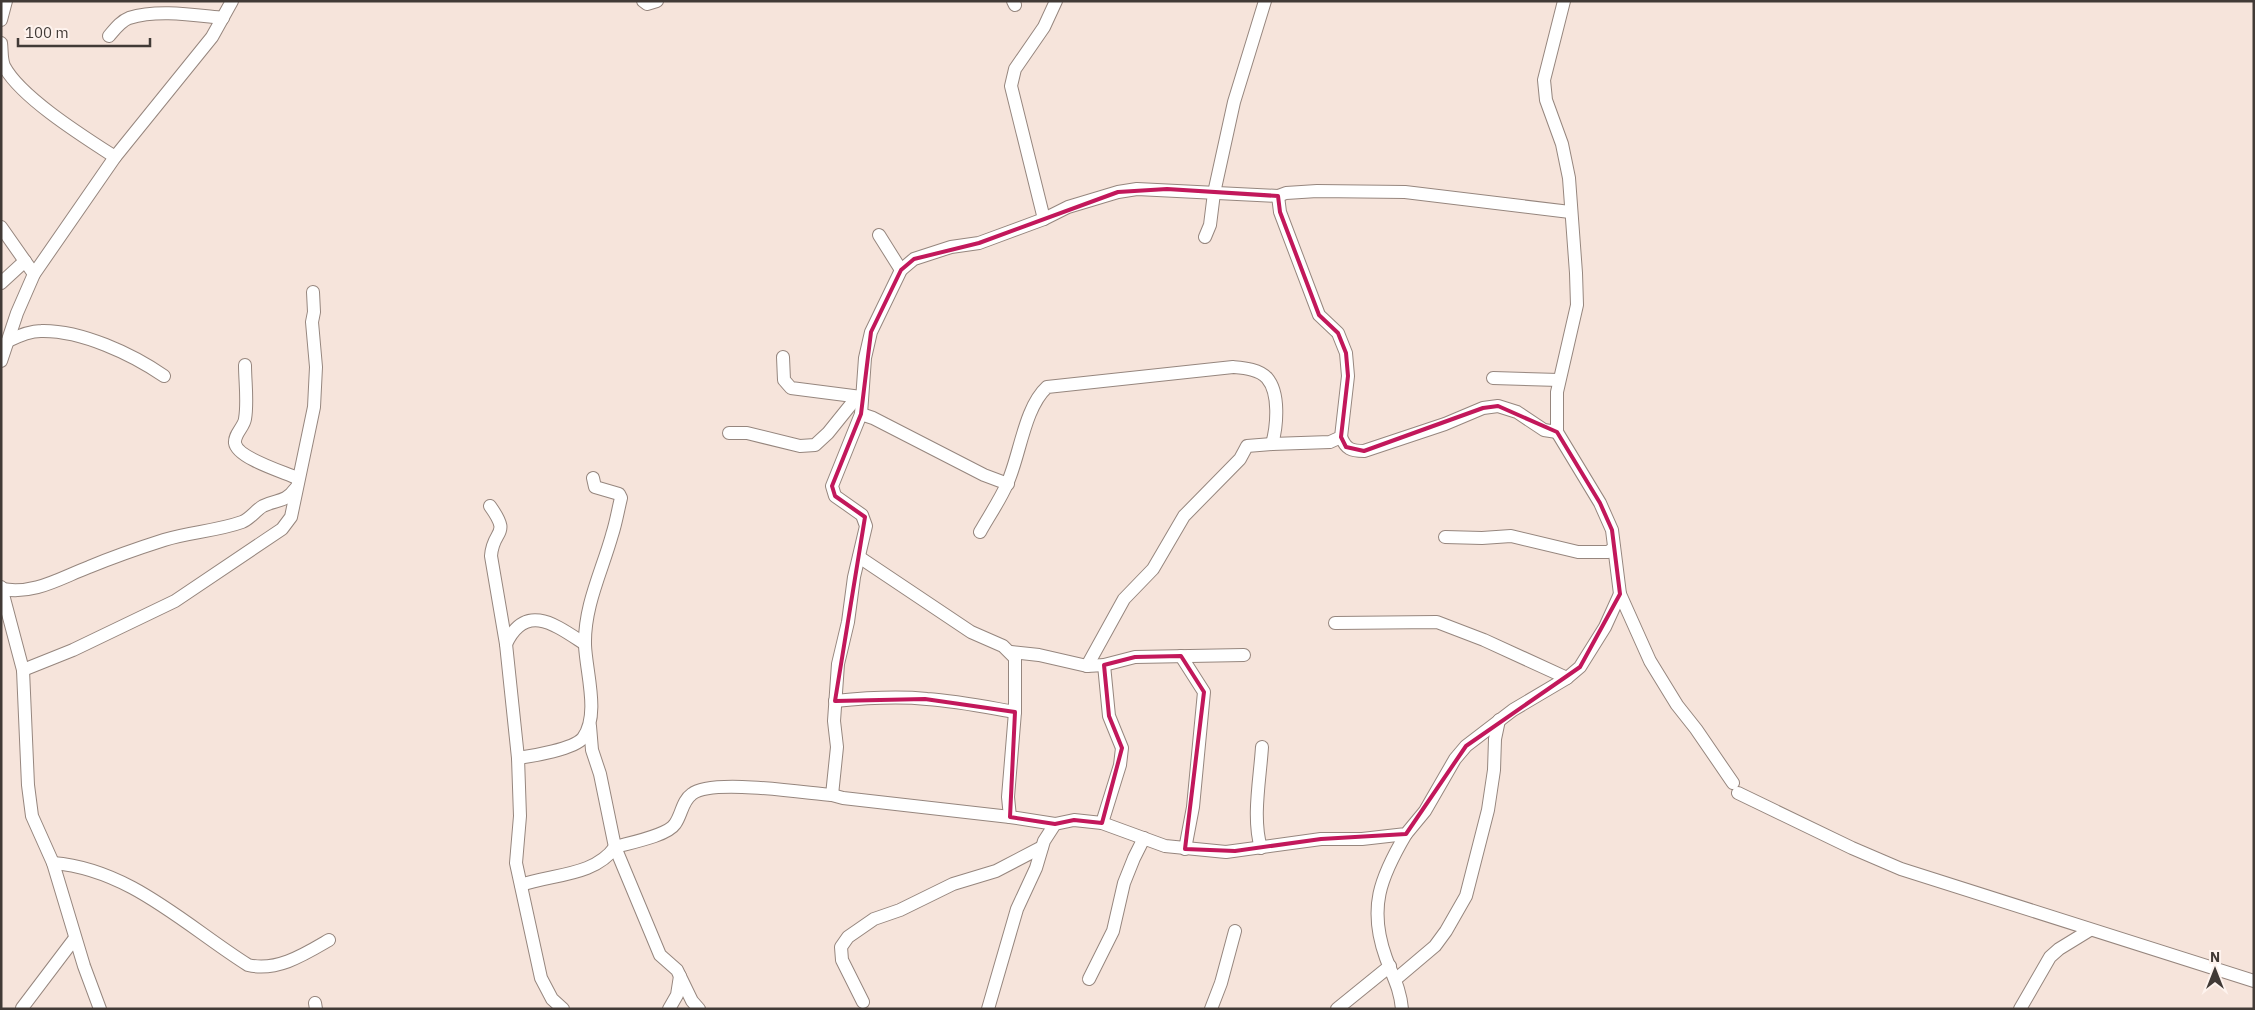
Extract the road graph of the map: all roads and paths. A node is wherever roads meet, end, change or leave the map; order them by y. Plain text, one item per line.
1 (6, 1) edge
2 (232, 1) edge
3 (643, 1) edge
4 (657, 1) edge
5 (1056, 1) edge
6 (1265, 1) edge
7 (1564, 1) edge
8 (223, 18) junction
9 (1, 20) edge
10 (109, 36) dead end
11 (1, 43) edge
12 (2, 64) edge
13 (114, 157) junction
14 (1214, 193) junction
15 (1278, 196) junction
16 (1570, 212) junction
17 (1044, 219) junction
18 (1, 227) edge
19 (879, 235) dead end
20 (1205, 237) dead end
21 (25, 261) junction
22 (900, 270) junction
23 (34, 274) junction
24 (1, 284) edge
25 (313, 292) dead end
26 (8, 341) junction
27 (783, 357) dead end
28 (1, 361) edge
29 (246, 365) dead end
30 (164, 376) dead end
31 (1494, 378) dead end
32 (1559, 380) junction
33 (859, 397) junction
34 (861, 414) junction
35 (1558, 432) junction
36 (729, 434) dead end
37 (1341, 437) junction
38 (1272, 444) junction
39 (593, 478) dead end
40 (296, 483) junction
41 (1008, 484) junction
42 (490, 506) dead end
43 (980, 532) dead end
44 (1445, 537) dead end
45 (1614, 548) junction
46 (859, 557) junction
47 (1, 588) edge
48 (1620, 594) junction
49 (1335, 623) dead end
50 (506, 644) junction
51 (585, 644) junction
52 (1011, 652) junction
53 (1244, 655) dead end
54 (1181, 656) junction
55 (1104, 665) junction
56 (1087, 666) junction
57 (23, 670) junction
58 (1567, 678) junction
59 (835, 701) junction
60 (1015, 712) junction
61 (1499, 720) junction
62 (590, 726) junction
63 (1262, 747) dead end
64 (518, 758) junction
65 (832, 795) junction
66 (1010, 817) junction
67 (1102, 823) junction
68 (1055, 824) junction
69 (1406, 834) junction
70 (1144, 838) junction
71 (615, 847) junction
72 (1042, 847) junction
73 (1261, 848) junction
74 (1185, 849) junction
75 (53, 862) junction
76 (521, 885) junction
77 (2090, 930) junction
78 (1235, 931) dead end
79 (75, 938) junction
80 (329, 940) dead end
81 (1390, 966) junction
82 (680, 976) junction
83 (1089, 979) dead end
84 (1396, 979) junction
85 (2254, 982) edge
86 (864, 1002) dead end
87 (22, 1008) edge
88 (100, 1009) edge
89 (563, 1009) edge
90 (670, 1009) edge
91 (698, 1009) edge
92 (988, 1009) edge
93 (1211, 1009) edge
94 (1337, 1009) edge
95 (1402, 1009) edge
96 (2020, 1009) edge

1 - 9 street
2 - 8 street
3 - 4 street
5 - 17 street
6 - 14 street
7 - 16 street
8 - 10 street
8 - 13 street
11 - 12 street
12 - 13 street
13 - 23 street
14 - 15 street
14 - 17 street
14 - 20 street
15 - 16 street
15 - 37 street
16 - 32 street
17 - 22 street
18 - 21 street
19 - 22 street
21 - 23 street
21 - 24 street
22 - 33 street
23 - 26 street
25 - 40 street
26 - 28 street
26 - 30 street
27 - 33 street
29 - 40 street
31 - 32 street
32 - 35 street
33 - 34 street
33 - 36 street
34 - 41 street
34 - 46 street
35 - 37 street
35 - 45 street
37 - 38 street
38 - 41 street
38 - 56 street
39 - 51 street
40 - 47 street
40 - 57 street
41 - 43 street
42 - 50 street
44 - 45 street
45 - 48 street
46 - 52 street
46 - 59 street
47 - 57 street
48 - 58 street
48 - 77 street
49 - 58 street
50 - 51 street
50 - 64 street
51 - 62 street
52 - 56 street
52 - 60 street
53 - 54 street
54 - 55 street
54 - 74 street
55 - 56 street
55 - 67 street
57 - 75 street
58 - 61 street
59 - 60 street
59 - 65 street
60 - 66 street
61 - 69 street
61 - 84 street
62 - 64 street
62 - 71 street
63 - 73 street
64 - 76 street
65 - 66 street
65 - 71 street
66 - 68 street
67 - 68 street
67 - 70 street
68 - 72 street
69 - 73 street
69 - 81 street
70 - 74 street
70 - 83 street
71 - 76 street
71 - 82 street
72 - 86 street
72 - 92 street
73 - 74 street
75 - 79 street
75 - 80 street
76 - 89 street
77 - 85 street
77 - 96 street
78 - 93 street
79 - 87 street
79 - 88 street
81 - 84 street
81 - 94 street
82 - 90 street
82 - 91 street
84 - 95 street

